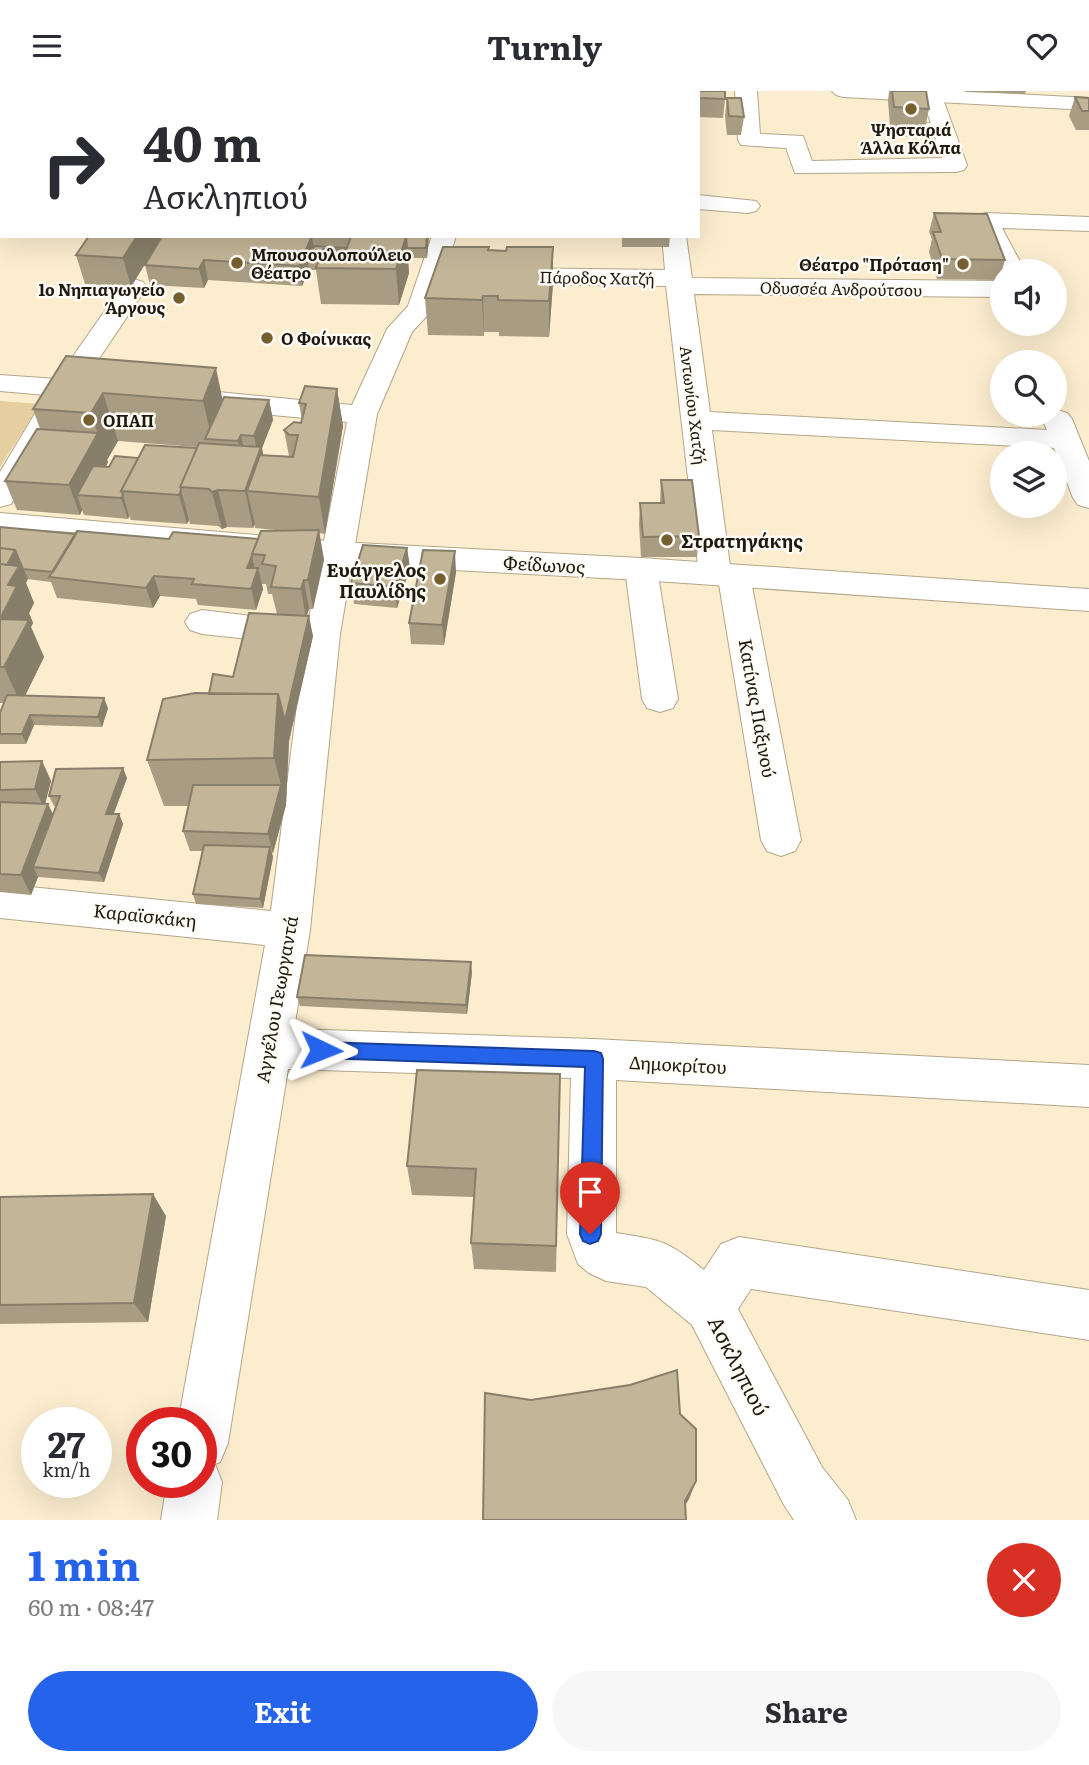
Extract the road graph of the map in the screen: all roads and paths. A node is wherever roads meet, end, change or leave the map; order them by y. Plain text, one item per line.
1 (746, 91) edge
2 (843, 91) edge
3 (946, 95) edge
4 (1089, 104) edge
5 (905, 130) edge
6 (943, 130) junction
7 (700, 202) edge
8 (748, 206) dead end
9 (1089, 223) edge
10 (445, 238) edge
11 (674, 238) edge
12 (1006, 259) edge
13 (456, 275) junction
14 (678, 282) junction
15 (134, 287) dead end
16 (990, 289) edge
17 (0, 383) edge
18 (65, 388) junction
19 (119, 393) edge
20 (186, 399) edge
21 (363, 414) junction
22 (696, 420) junction
23 (1072, 448) edge
24 (0, 496) edge
25 (1089, 498) edge
26 (0, 523) edge
27 (339, 553) junction
28 (642, 569) junction
29 (725, 575) junction
30 (1089, 600) edge
31 (202, 622) dead end
32 (323, 634) junction
33 (660, 699) dead end
34 (781, 840) dead end
35 (0, 901) edge
36 (289, 930) junction
37 (267, 1048) junction
38 (594, 1059) junction
39 (1089, 1086) edge
40 (710, 1307) junction
41 (1089, 1315) edge
42 (207, 1407) edge
43 (192, 1498) edge
44 (188, 1520) edge
45 (828, 1520) edge

1 - 6 street
2 - 3 street
3 - 4 street
3 - 6 street
5 - 6 street
7 - 8 street
9 - 12 street
10 - 13 street, Αγγέλου Γεωργαντά
11 - 14 street, Αντωνίου Χατζή
13 - 14 street, Πάροδος Χατζή
13 - 21 street, Αγγέλου Γεωργαντά
14 - 16 street, Οδυσσέα Ανδρούτσου
14 - 22 street, Αντωνίου Χατζή
15 - 18 street
17 - 18 street
18 - 19 street
18 - 24 street
20 - 21 street
21 - 27 street, Αγγέλου Γεωργαντά
22 - 23 street
22 - 29 street, Αντωνίου Χατζή
23 - 25 street
26 - 27 street, Φείδωνος
27 - 28 street, Φείδωνος
27 - 32 street, Αγγέλου Γεωργαντά
28 - 29 street, Φείδωνος
28 - 33 street
29 - 30 street, Φείδωνος
29 - 34 street, Κατίνας Παξινού
31 - 32 street
32 - 36 street, Αγγέλου Γεωργαντά
35 - 36 street, Καραϊσκάκη
36 - 37 street, Αγγέλου Γεωργαντά
37 - 38 street, Δημοκρίτου
37 - 42 street, Αγγέλου Γεωργαντά
38 - 39 street, Δημοκρίτου
38 - 40 street, Ασκληπιού
40 - 41 street
40 - 45 street, Ασκληπιού
43 - 44 street

